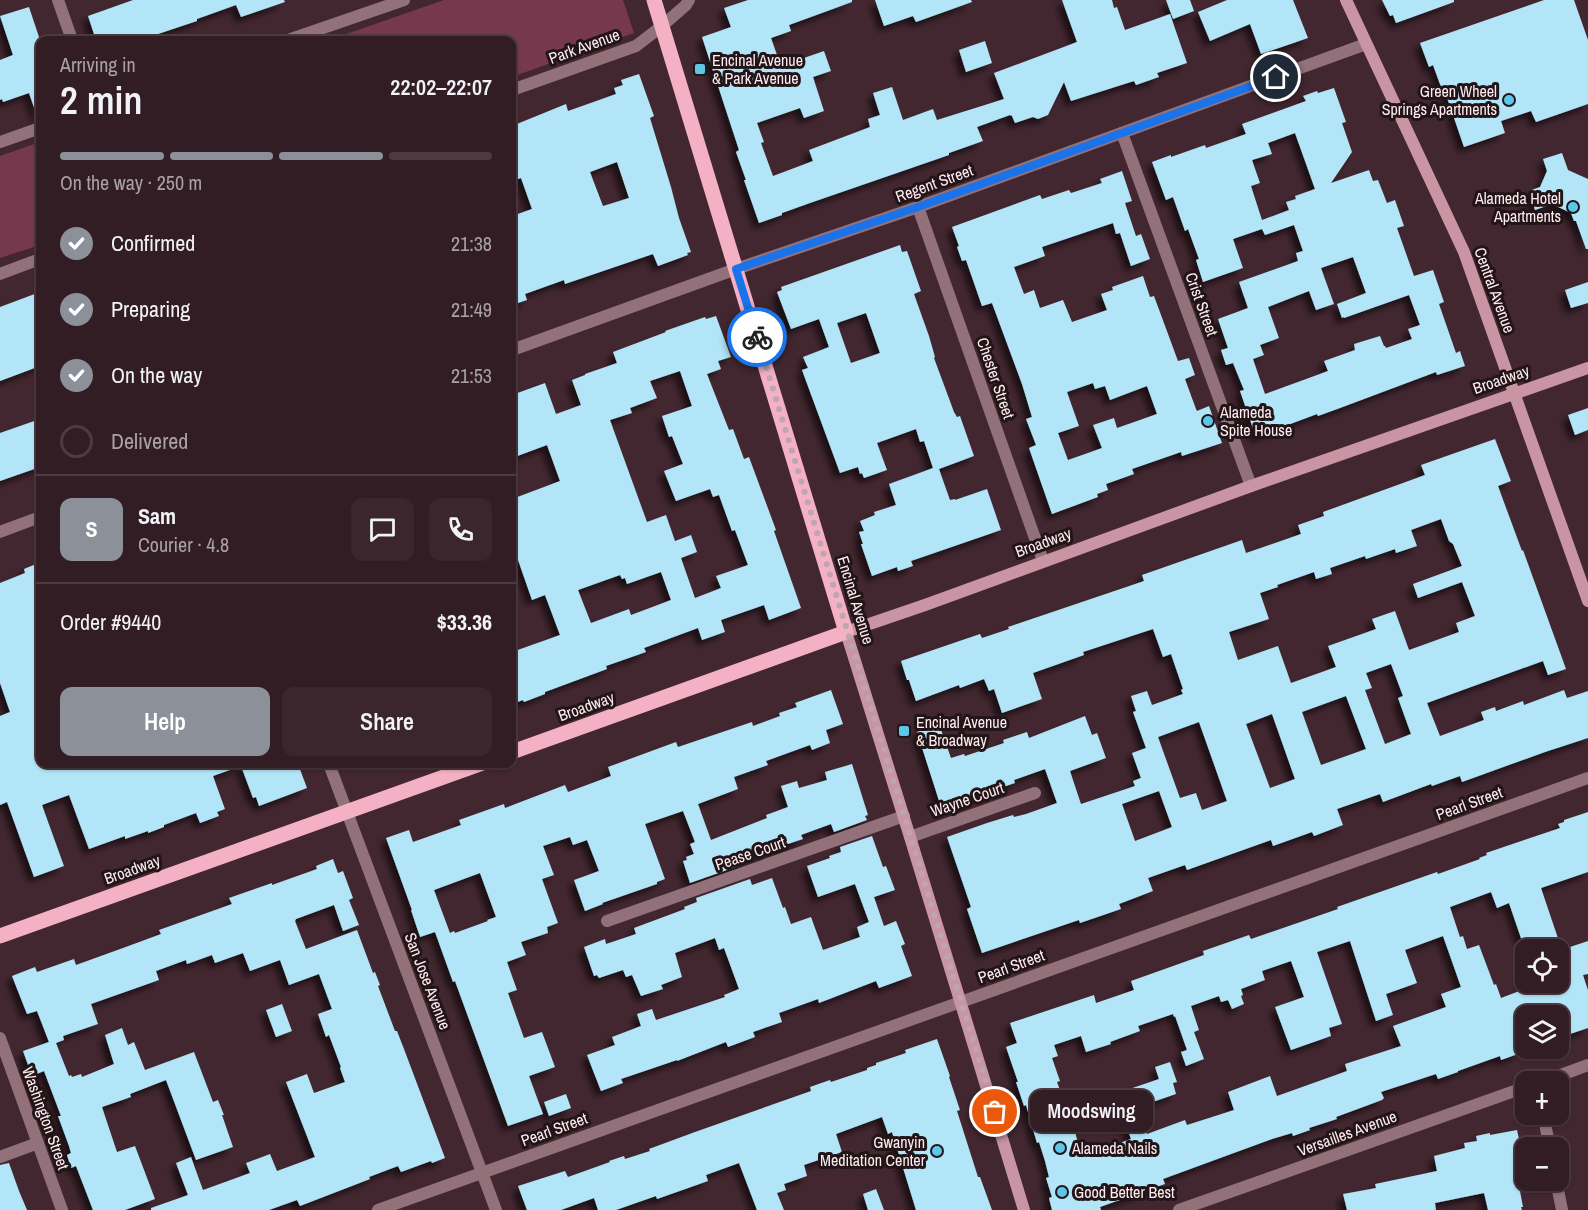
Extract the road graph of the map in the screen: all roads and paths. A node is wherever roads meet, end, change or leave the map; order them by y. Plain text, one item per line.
1 (58, 0) edge
2 (404, 0) edge
3 (654, 0) edge
4 (689, 0) edge
5 (1346, 0) edge
6 (662, 26) junction
7 (71, 36) edge
8 (300, 36) edge
9 (1366, 44) junction
10 (516, 89) edge
11 (36, 129) edge
12 (1122, 133) junction
13 (0, 142) edge
14 (918, 207) junction
15 (36, 260) edge
16 (736, 269) junction
17 (0, 274) edge
18 (516, 349) edge
19 (1588, 368) edge
20 (1515, 393) junction
21 (1251, 486) junction
22 (36, 518) edge
23 (0, 531) edge
24 (1043, 561) junction
25 (1588, 601) edge
26 (846, 632) junction
27 (516, 751) edge
28 (331, 768) edge
29 (469, 768) edge
30 (1588, 778) edge
31 (1035, 793) dead end
32 (347, 811) junction
33 (904, 816) junction
34 (910, 837) junction
35 (607, 921) dead end
36 (0, 936) edge
37 (960, 1002) junction
38 (0, 1038) edge
39 (1588, 1065) edge
40 (1569, 1072) edge
41 (1515, 1091) edge
42 (38, 1143) junction
43 (0, 1157) edge
44 (482, 1172) junction
45 (1558, 1191) edge
46 (62, 1210) edge
47 (378, 1210) edge
48 (496, 1210) edge
49 (1023, 1210) edge
50 (1179, 1210) edge
51 (1562, 1210) edge

1 - 7 street
2 - 8 street
3 - 6 main road, Encinal Avenue
4 - 6 street, Park Avenue
5 - 9 street, Central Avenue
6 - 10 street, Park Avenue
6 - 16 main road, Encinal Avenue
9 - 12 street, Regent Street
9 - 20 street, Central Avenue
11 - 13 street
12 - 14 street, Regent Street
12 - 21 street, Crist Street
14 - 16 street, Regent Street
14 - 24 street, Chester Street
15 - 17 street
16 - 18 street, Regent Street
16 - 26 main road, Encinal Avenue
19 - 20 street, Broadway
20 - 21 street, Broadway
20 - 25 street, Central Avenue
21 - 24 street, Broadway
22 - 23 street
24 - 26 street, Broadway
26 - 27 main road, Broadway
26 - 33 street, Encinal Avenue
28 - 32 street, San Jose Avenue
29 - 32 main road, Broadway
30 - 37 street, Pearl Street
31 - 34 street, Wayne Court
32 - 36 main road, Broadway
32 - 44 street, San Jose Avenue
33 - 34 street, Encinal Avenue
33 - 35 street, Pease Court
34 - 37 street, Encinal Avenue
37 - 44 street, Pearl Street
37 - 49 street, Encinal Avenue
38 - 42 street, Washington Street
39 - 40 street
41 - 50 street, Versailles Avenue
42 - 43 street
42 - 46 street, Washington Street
44 - 47 street, Pearl Street
44 - 48 street, San Jose Avenue
45 - 51 street

